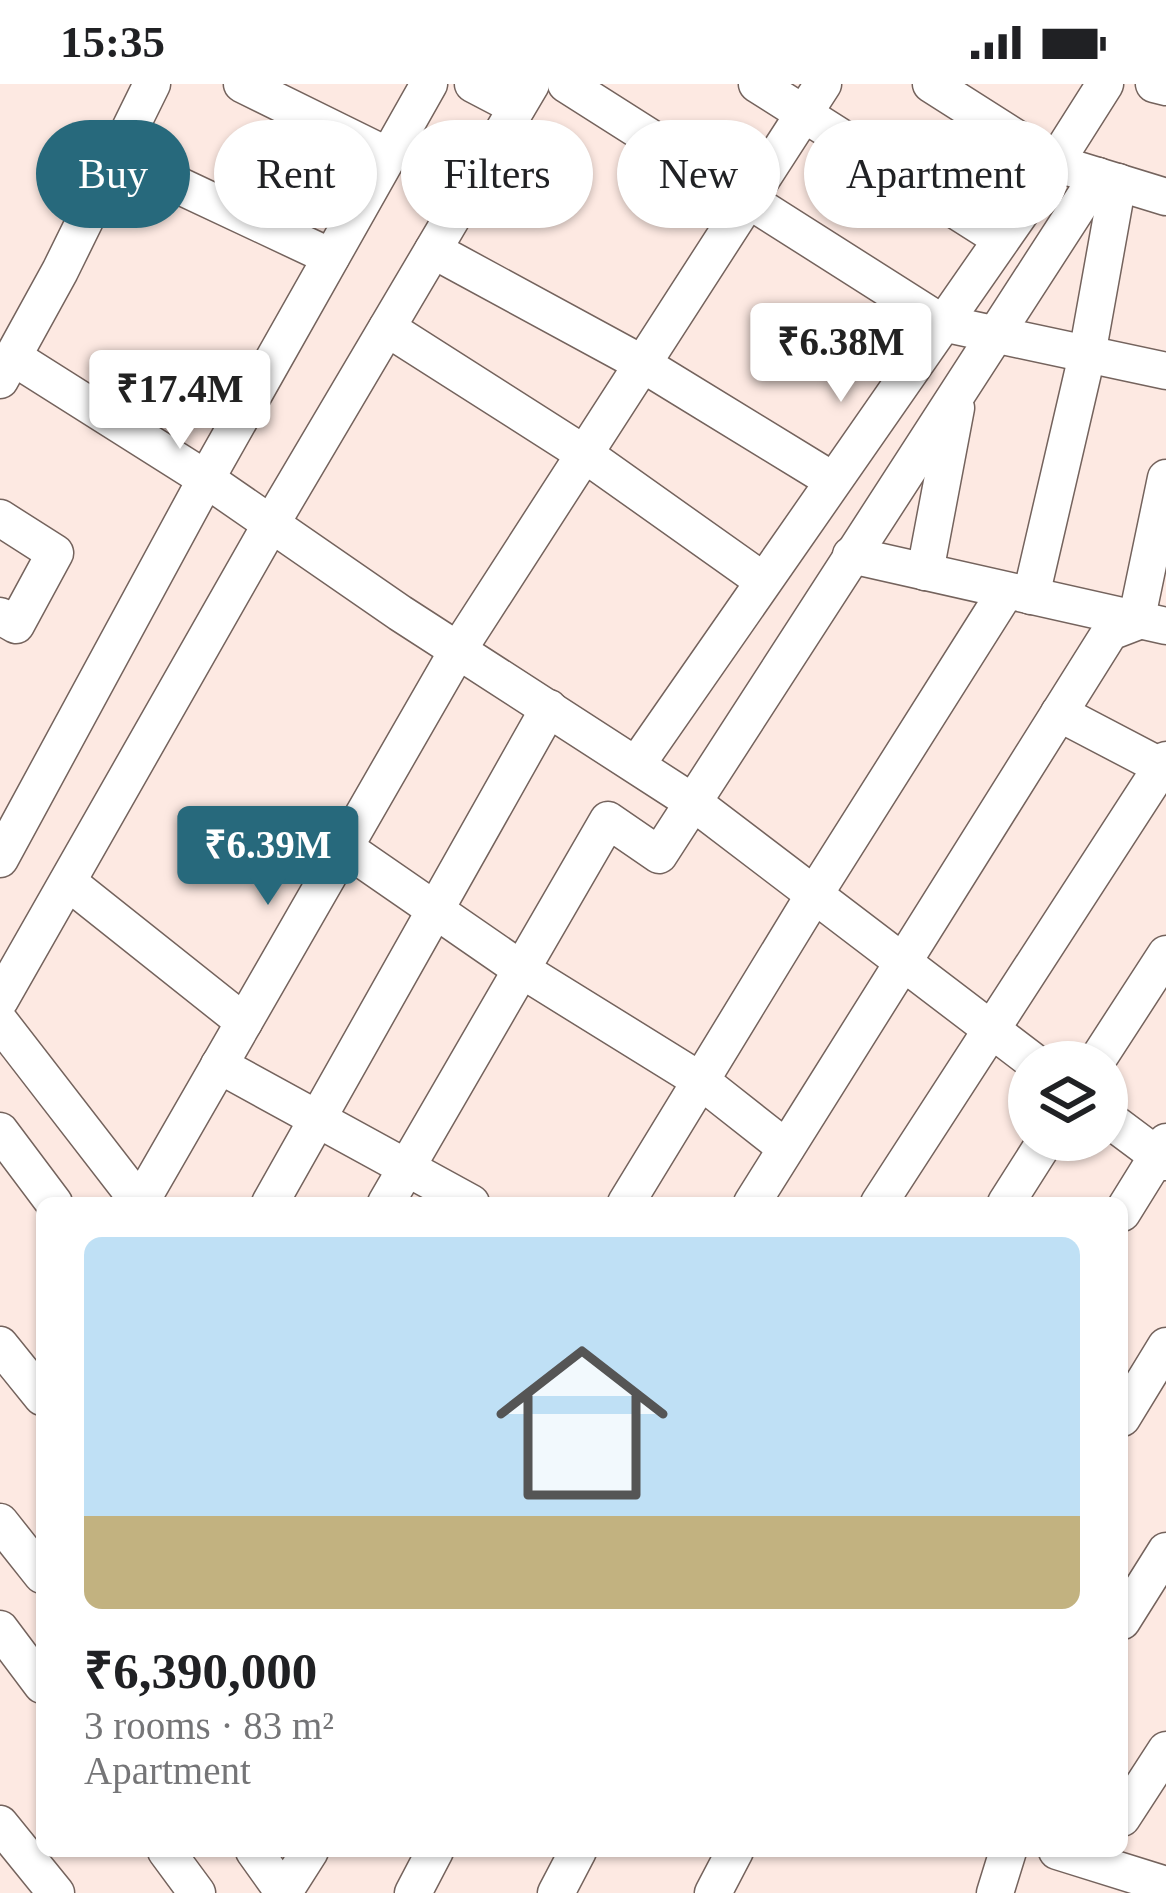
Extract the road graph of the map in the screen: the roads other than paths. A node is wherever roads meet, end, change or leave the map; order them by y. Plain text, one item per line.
1 (152, 84) edge
2 (242, 84) edge
3 (429, 84) edge
4 (473, 84) edge
5 (566, 84) edge
6 (757, 84) edge
7 (931, 84) edge
8 (1105, 84) edge
9 (1154, 84) edge
10 (1166, 86) edge
11 (524, 95) edge
12 (813, 99) edge
13 (134, 120) edge
14 (623, 120) edge
15 (988, 120) edge
16 (1068, 142) edge
17 (780, 150) edge
18 (388, 156) junction
19 (1068, 167) edge
20 (1108, 179) junction
21 (190, 191) edge
22 (1166, 197) edge
23 (780, 219) edge
24 (79, 228) edge
25 (729, 228) edge
26 (1009, 228) edge
27 (1001, 239) junction
28 (433, 250) junction
29 (331, 257) junction
30 (942, 323) junction
31 (387, 328) junction
32 (996, 335) junction
33 (1087, 355) junction
34 (640, 363) junction
35 (6, 369) edge
36 (1166, 371) edge
37 (959, 392) junction
38 (583, 453) junction
39 (1166, 478) edge
40 (206, 479) junction
41 (832, 480) junction
42 (0, 518) edge
43 (271, 524) junction
44 (851, 555) junction
45 (925, 572) junction
46 (762, 580) junction
47 (1019, 594) junction
48 (2, 622) edge
49 (1151, 624) edge
50 (458, 650) junction
51 (549, 708) junction
52 (1059, 713) junction
53 (637, 764) junction
54 (1165, 765) edge
55 (694, 803) junction
56 (344, 848) junction
57 (0, 859) edge
58 (68, 882) junction
59 (814, 895) junction
60 (436, 908) junction
61 (1166, 953) edge
62 (901, 962) junction
63 (521, 970) junction
64 (0, 1000) edge
65 (0, 1022) edge
66 (244, 1022) junction
67 (990, 1029) junction
68 (1109, 1041) edge
69 (1008, 1042) edge
70 (219, 1065) junction
71 (701, 1081) junction
72 (319, 1118) junction
73 (1128, 1131) edge
74 (786, 1148) junction
75 (5, 1152) edge
76 (1163, 1153) edge
77 (1033, 1161) edge
78 (407, 1167) junction
79 (48, 1197) edge
80 (135, 1197) edge
81 (143, 1197) edge
82 (273, 1197) edge
83 (390, 1197) edge
84 (460, 1197) edge
85 (630, 1197) edge
86 (756, 1197) edge
87 (883, 1197) edge
88 (1010, 1197) edge
89 (1128, 1205) edge
90 (0, 1345) edge
91 (1166, 1346) edge
92 (36, 1390) edge
93 (1128, 1408) edge
94 (3, 1533) edge
95 (1151, 1568) edge
96 (36, 1569) edge
97 (1128, 1610) edge
98 (0, 1629) edge
99 (36, 1677) edge
100 (1166, 1750) edge
101 (1128, 1809) edge
102 (0, 1824) edge
103 (170, 1857) edge
104 (258, 1857) edge
105 (306, 1857) edge
106 (432, 1857) edge
107 (575, 1857) edge
108 (732, 1857) edge
109 (1006, 1857) edge
110 (1097, 1857) edge
111 (1166, 1885) edge
112 (56, 1893) edge
113 (197, 1893) edge
114 (284, 1893) edge
115 (413, 1893) edge
116 (556, 1893) edge
117 (713, 1893) edge
118 (995, 1893) edge

1 - 13 street
2 - 18 street
3 - 18 street
4 - 11 street
5 - 14 street
6 - 12 street
7 - 15 street
8 - 16 street
9 - 10 street
11 - 28 street
12 - 17 street
12 - 27 street
18 - 29 street
19 - 20 street
20 - 22 street
20 - 32 street
20 - 33 street
21 - 29 street
23 - 30 street
24 - 35 street
25 - 34 street
26 - 27 street
27 - 30 street
28 - 31 street
28 - 34 street
29 - 40 street
30 - 32 street
30 - 41 street
31 - 38 street
31 - 43 street
32 - 33 street
32 - 37 street
33 - 36 street
33 - 47 street
34 - 38 street
34 - 41 street
35 - 40 street
37 - 44 street
37 - 45 street
38 - 46 street
38 - 50 street
39 - 49 street
40 - 43 street
40 - 57 street
41 - 46 street
42 - 48 street
43 - 50 street
43 - 58 street
44 - 45 street
44 - 55 street
45 - 47 street
46 - 53 street
47 - 49 street
47 - 59 street
49 - 52 street
50 - 51 street
50 - 56 street
51 - 53 street
51 - 60 street
52 - 54 street
52 - 62 street
53 - 55 street
54 - 67 street
55 - 59 street
55 - 63 street
56 - 60 street
56 - 66 street
58 - 64 street
58 - 66 street
59 - 62 street
59 - 71 street
60 - 63 street
60 - 72 street
61 - 68 street
62 - 67 street
62 - 74 street
63 - 71 street
63 - 78 street
65 - 80 street
66 - 70 street
67 - 69 street
67 - 87 street
70 - 72 street
70 - 81 street
71 - 74 street
71 - 85 street
72 - 78 street
72 - 82 street
73 - 76 street
74 - 86 street
75 - 79 street
76 - 89 street
77 - 88 street
78 - 83 street
78 - 84 street
90 - 92 street
91 - 93 street
94 - 96 street
95 - 97 street
98 - 99 street
100 - 101 street
102 - 112 street
103 - 113 street
104 - 114 street
105 - 114 street
106 - 115 street
107 - 116 street
108 - 117 street
109 - 118 street
110 - 111 street

